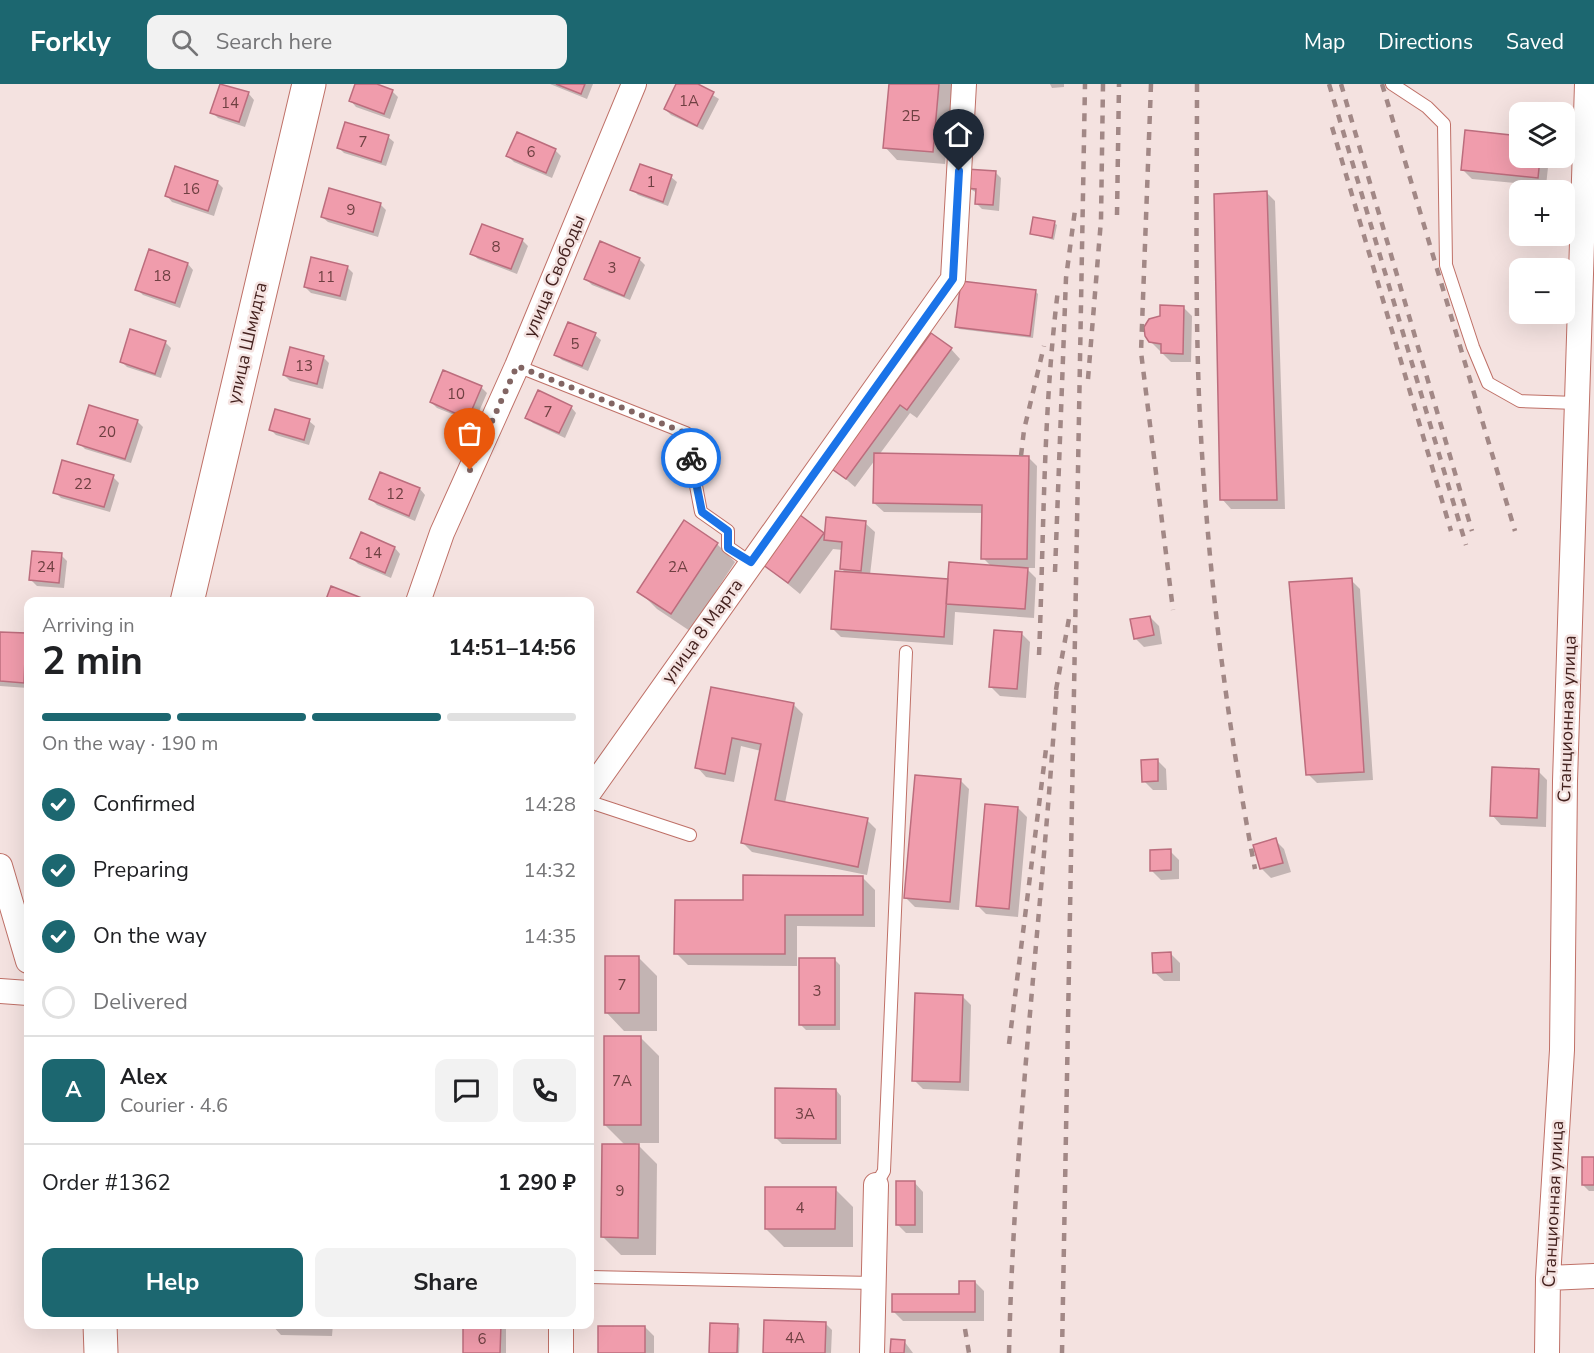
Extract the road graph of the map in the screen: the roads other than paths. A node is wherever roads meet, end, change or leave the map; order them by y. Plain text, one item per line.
1 (309, 84) edge
2 (634, 84) edge
3 (964, 84) edge
4 (1392, 84) edge
5 (1587, 84) edge
6 (517, 366) junction
7 (1577, 403) junction
8 (751, 562) junction
9 (188, 597) edge
10 (420, 597) edge
11 (906, 652) dead end
12 (594, 785) edge
13 (594, 803) edge
14 (690, 835) dead end
15 (0, 866) edge
16 (24, 947) edge
17 (0, 991) edge
18 (24, 993) edge
19 (876, 1185) joint
20 (594, 1276) edge
21 (1594, 1276) edge
22 (1548, 1278) junction
23 (874, 1283) junction
24 (100, 1329) edge
25 (561, 1329) edge
26 (101, 1353) edge
27 (561, 1353) edge
28 (872, 1353) edge
29 (1547, 1353) edge

1 - 9 street, улица Шмидта
2 - 6 street, улица Свободы
3 - 8 street, улица 8 Марта
4 - 7 lane
5 - 7 street, Станционная улица
6 - 8 lane
6 - 10 street, улица Свободы
7 - 22 street, Станционная улица
8 - 12 street, улица 8 Марта
11 - 19 lane
13 - 14 lane
15 - 16 street
17 - 18 street
19 - 23 street
20 - 23 lane
21 - 22 street
22 - 29 street, Станционная улица
23 - 28 street
24 - 26 street
25 - 27 street

